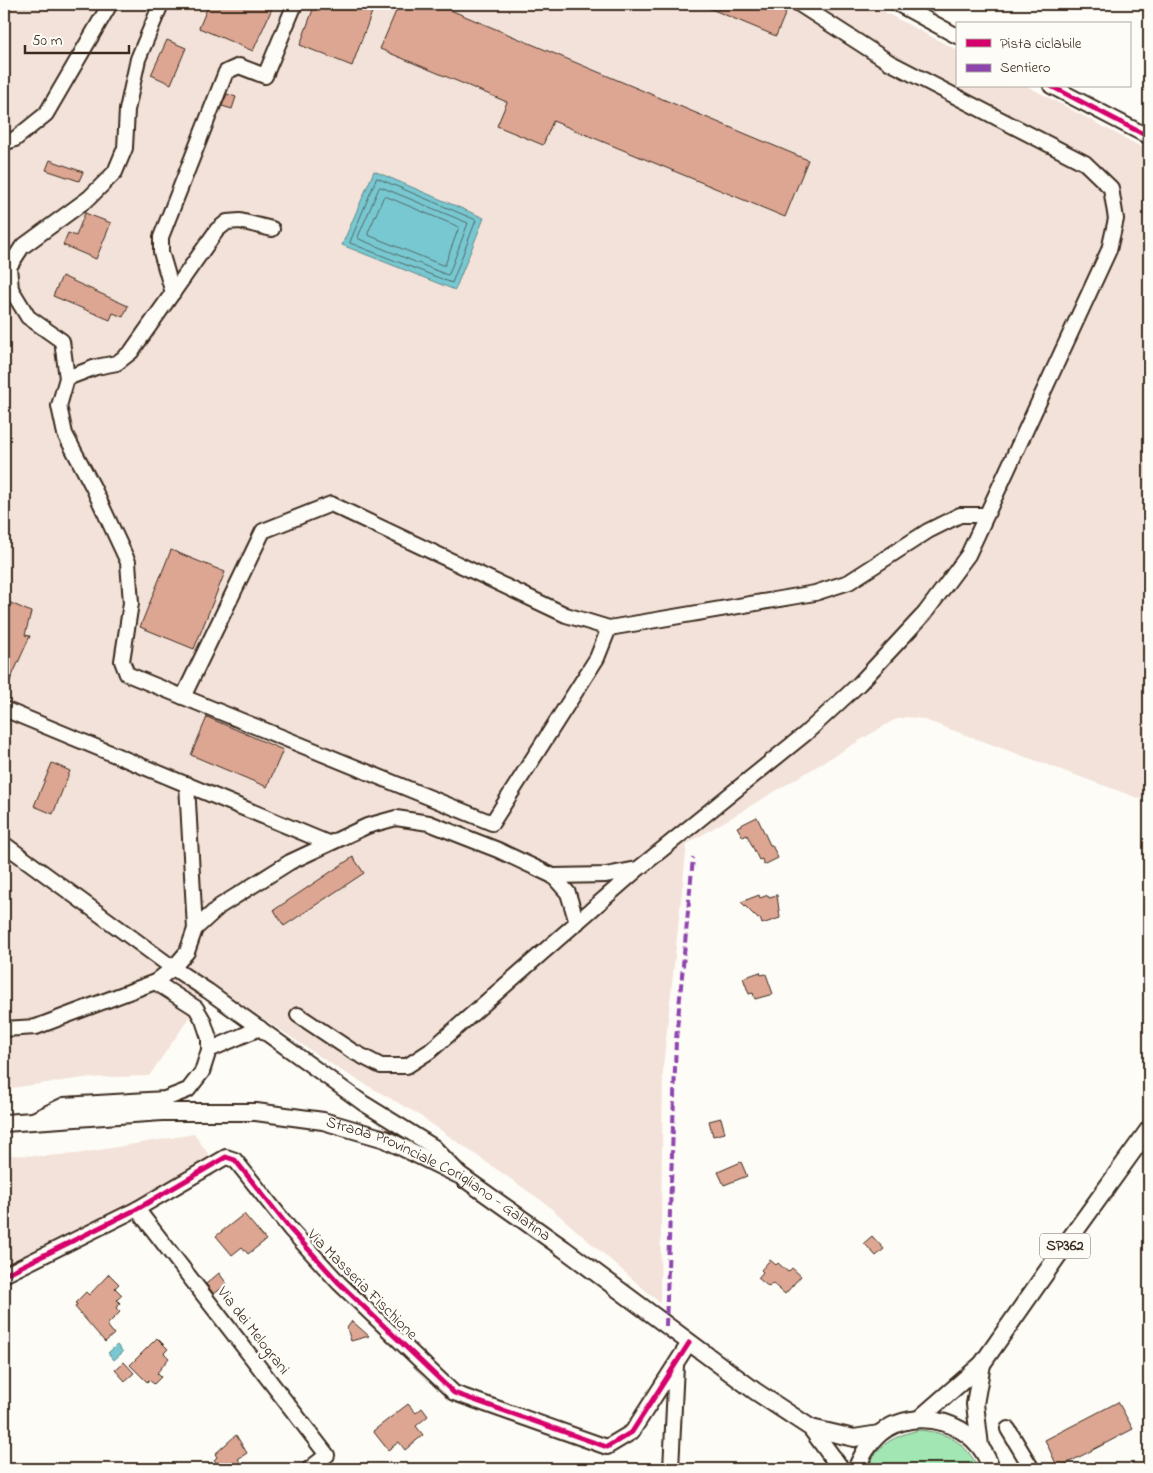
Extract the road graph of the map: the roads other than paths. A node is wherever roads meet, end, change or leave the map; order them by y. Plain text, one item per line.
1 (110, 4) edge
2 (161, 4) edge
3 (295, 4) edge
4 (799, 4) edge
5 (898, 4) edge
6 (956, 35) edge
7 (1055, 88) edge
8 (1149, 137) edge
9 (4, 142) edge
10 (272, 229) dead end
11 (173, 293) junction
12 (68, 378) junction
13 (985, 515) junction
14 (609, 628) junction
15 (184, 697) junction
16 (4, 709) edge
17 (187, 784) junction
18 (328, 843) junction
19 (4, 844) edge
20 (638, 868) junction
21 (553, 876) junction
22 (577, 923) junction
23 (195, 929) junction
24 (173, 968) junction
25 (155, 982) junction
26 (298, 1015) dead end
27 (260, 1028) junction
28 (4, 1029) edge
29 (209, 1050) junction
30 (32, 1121) junction
31 (4, 1122) edge
32 (1149, 1129) edge
33 (461, 1176) junction
34 (137, 1209) junction
35 (4, 1275) edge
36 (689, 1343) junction
37 (676, 1362) junction
38 (982, 1364) junction
39 (919, 1419) junction
40 (811, 1428) junction
41 (1008, 1429) dead end
42 (879, 1434) junction
43 (980, 1446) junction
44 (309, 1469) edge
45 (671, 1469) edge
46 (841, 1469) edge
47 (856, 1469) edge
48 (991, 1469) edge
49 (1032, 1469) edge

1 - 9 street
2 - 12 street
3 - 11 street
4 - 13 street
5 - 6 street
7 - 8 street
10 - 11 street
11 - 12 street
12 - 15 street
13 - 14 street
13 - 20 street
14 - 15 street
14 - 15 street
16 - 17 street
17 - 18 street
17 - 23 street
18 - 21 street
18 - 23 street
19 - 24 street
20 - 21 street
20 - 22 street
21 - 22 street
22 - 26 street
23 - 24 street
24 - 25 street
24 - 27 street
25 - 28 street
25 - 29 street
27 - 29 street
27 - 33 street
29 - 30 street
30 - 31 main road, Strada Provinciale Corigliano - Galatina
30 - 33 main road, Strada Provinciale Corigliano - Galatina
32 - 38 main road, SP362
33 - 36 main road, Strada Provinciale Corigliano - Galatina
34 - 35 street, Via Masseria Fischione
34 - 37 street, Via Masseria Fischione
34 - 44 street, Via dei Melograni
36 - 37 street, Via Masseria Fischione
36 - 40 main road, Strada Provinciale Corigliano - Galatina
37 - 45 street
38 - 39 main road, SP362
38 - 43 main road, SP362
39 - 42 main road, SP362
39 - 43 main road, SP362
40 - 42 main road, Strada Provinciale Corigliano - Galatina
40 - 46 main road, Strada Provinciale Corigliano - Galatina
41 - 49 street
42 - 47 main road, SP362
43 - 48 main road, SP362

